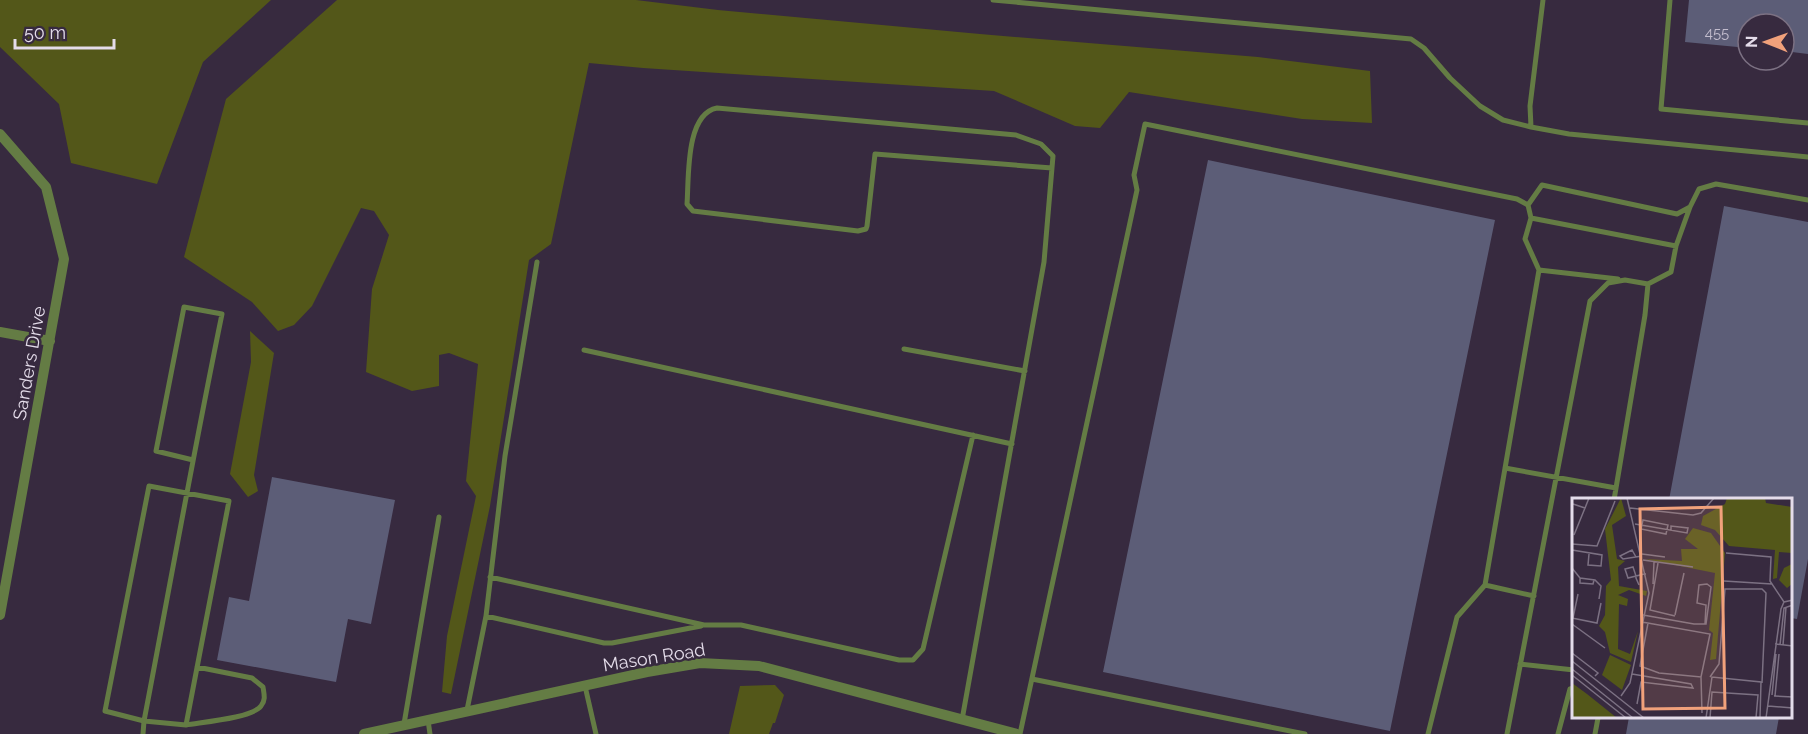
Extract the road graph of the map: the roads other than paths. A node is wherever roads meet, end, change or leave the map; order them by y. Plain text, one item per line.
1 (993, 0) edge
2 (1543, 0) edge
3 (1670, 0) edge
4 (1808, 123) edge
5 (1531, 127) junction
6 (0, 134) edge
7 (1808, 157) edge
8 (1052, 168) junction
9 (1808, 200) edge
10 (1528, 205) junction
11 (1689, 207) junction
12 (1531, 218) junction
13 (1676, 246) junction
14 (537, 262) dead end
15 (1539, 270) junction
16 (1625, 280) junction
17 (1648, 284) junction
18 (0, 332) edge
19 (50, 341) junction
20 (904, 349) dead end
21 (584, 350) dead end
22 (1025, 370) junction
23 (973, 435) junction
24 (1012, 444) junction
25 (193, 460) junction
26 (1505, 468) junction
27 (1556, 477) junction
28 (1616, 488) junction
29 (188, 493) junction
30 (1614, 498) edge
31 (439, 517) dead end
32 (490, 577) junction
33 (1485, 585) junction
34 (1534, 596) junction
35 (0, 615) edge
36 (486, 616) junction
37 (704, 625) junction
38 (1520, 664) junction
39 (197, 667) junction
40 (1572, 670) edge
41 (1032, 679) junction
42 (585, 686) junction
43 (1572, 688) edge
44 (467, 712) junction
45 (1598, 719) edge
46 (428, 720) junction
47 (962, 720) junction
48 (144, 721) junction
49 (186, 725) junction
50 (404, 726) junction
51 (143, 734) edge
52 (364, 734) edge
53 (430, 734) edge
54 (596, 734) edge
55 (1018, 734) edge
56 (1305, 734) edge
57 (1428, 734) edge
58 (1507, 734) edge
59 (1558, 734) edge
60 (1595, 734) edge

1 - 5 lane
2 - 5 lane
3 - 4 lane
5 - 7 lane
6 - 19 street, Sanders Drive
8 - 8 lane
8 - 22 lane
9 - 11 lane
10 - 11 lane
10 - 12 lane
10 - 41 lane
11 - 13 lane
12 - 13 lane
12 - 15 lane
13 - 17 lane
14 - 32 lane
15 - 16 lane
15 - 26 lane
16 - 17 lane
16 - 27 lane
17 - 28 lane
18 - 19 street
19 - 35 street, Sanders Drive
20 - 22 lane
21 - 23 lane
22 - 24 lane
23 - 24 lane
23 - 37 lane
24 - 47 lane
25 - 25 lane
25 - 29 lane
26 - 27 lane
26 - 33 lane
27 - 28 lane
27 - 34 lane
28 - 30 lane
29 - 39 lane
29 - 48 lane
29 - 48 lane
31 - 50 lane
32 - 36 lane
32 - 37 lane
33 - 34 lane
33 - 57 lane
34 - 38 lane
36 - 37 lane
36 - 44 lane
38 - 40 lane
38 - 58 lane
39 - 49 lane
39 - 49 lane
41 - 55 lane
41 - 56 lane
42 - 44 street, Mason Road
42 - 47 street, Mason Road
42 - 54 lane
43 - 59 lane
44 - 46 street, Mason Road
45 - 60 lane
46 - 50 street, Mason Road
46 - 53 lane
47 - 55 street, Mason Road
48 - 49 lane
48 - 51 lane
50 - 52 street, Mason Road

